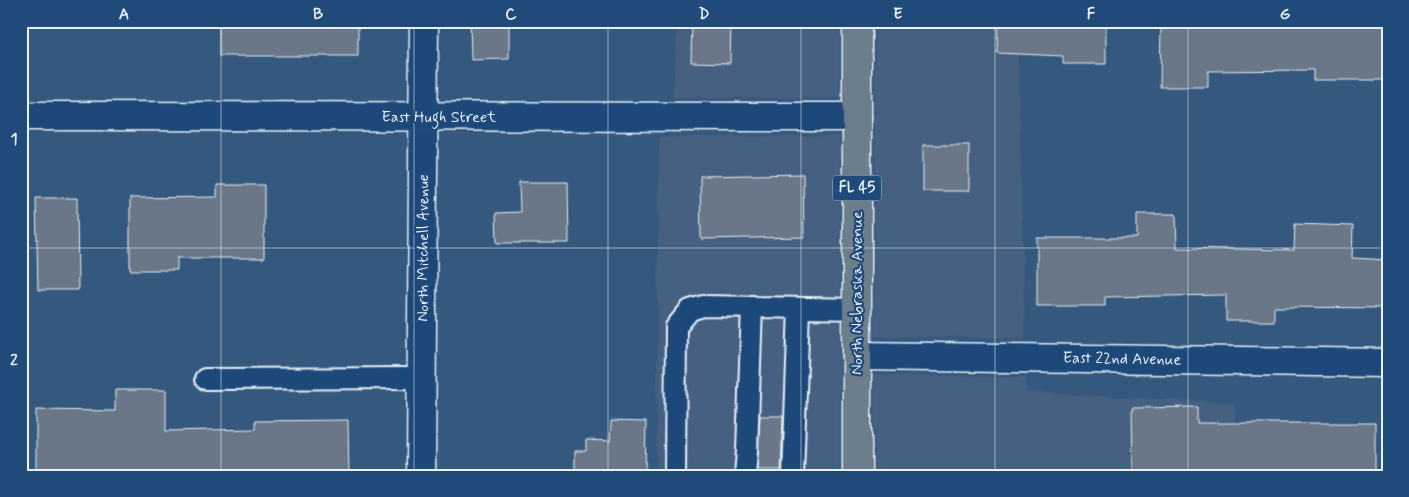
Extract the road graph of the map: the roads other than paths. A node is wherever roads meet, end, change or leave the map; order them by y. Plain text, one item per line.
1 (424, 21) edge
2 (857, 21) edge
3 (21, 116) edge
4 (424, 116) junction
5 (857, 117) junction
6 (752, 306) junction
7 (798, 308) junction
8 (857, 309) junction
9 (857, 356) junction
10 (1388, 363) edge
11 (422, 378) junction
12 (205, 379) dead end
13 (421, 476) edge
14 (675, 476) edge
15 (744, 476) edge
16 (793, 476) edge
17 (857, 476) edge

1 - 4 street, North Mitchell Avenue
2 - 5 main road, North Nebraska Avenue / FL 45
3 - 4 street, East Hugh Street
4 - 5 street, East Hugh Street
4 - 11 street, North Mitchell Avenue
5 - 8 main road, North Nebraska Avenue / FL 45
6 - 7 lane
6 - 14 lane
6 - 15 lane
7 - 8 lane
7 - 16 lane
8 - 9 main road, North Nebraska Avenue / FL 45
9 - 10 street, East 22nd Avenue
9 - 17 main road, North Nebraska Avenue / FL 45
11 - 12 lane
11 - 13 street, North Mitchell Avenue

